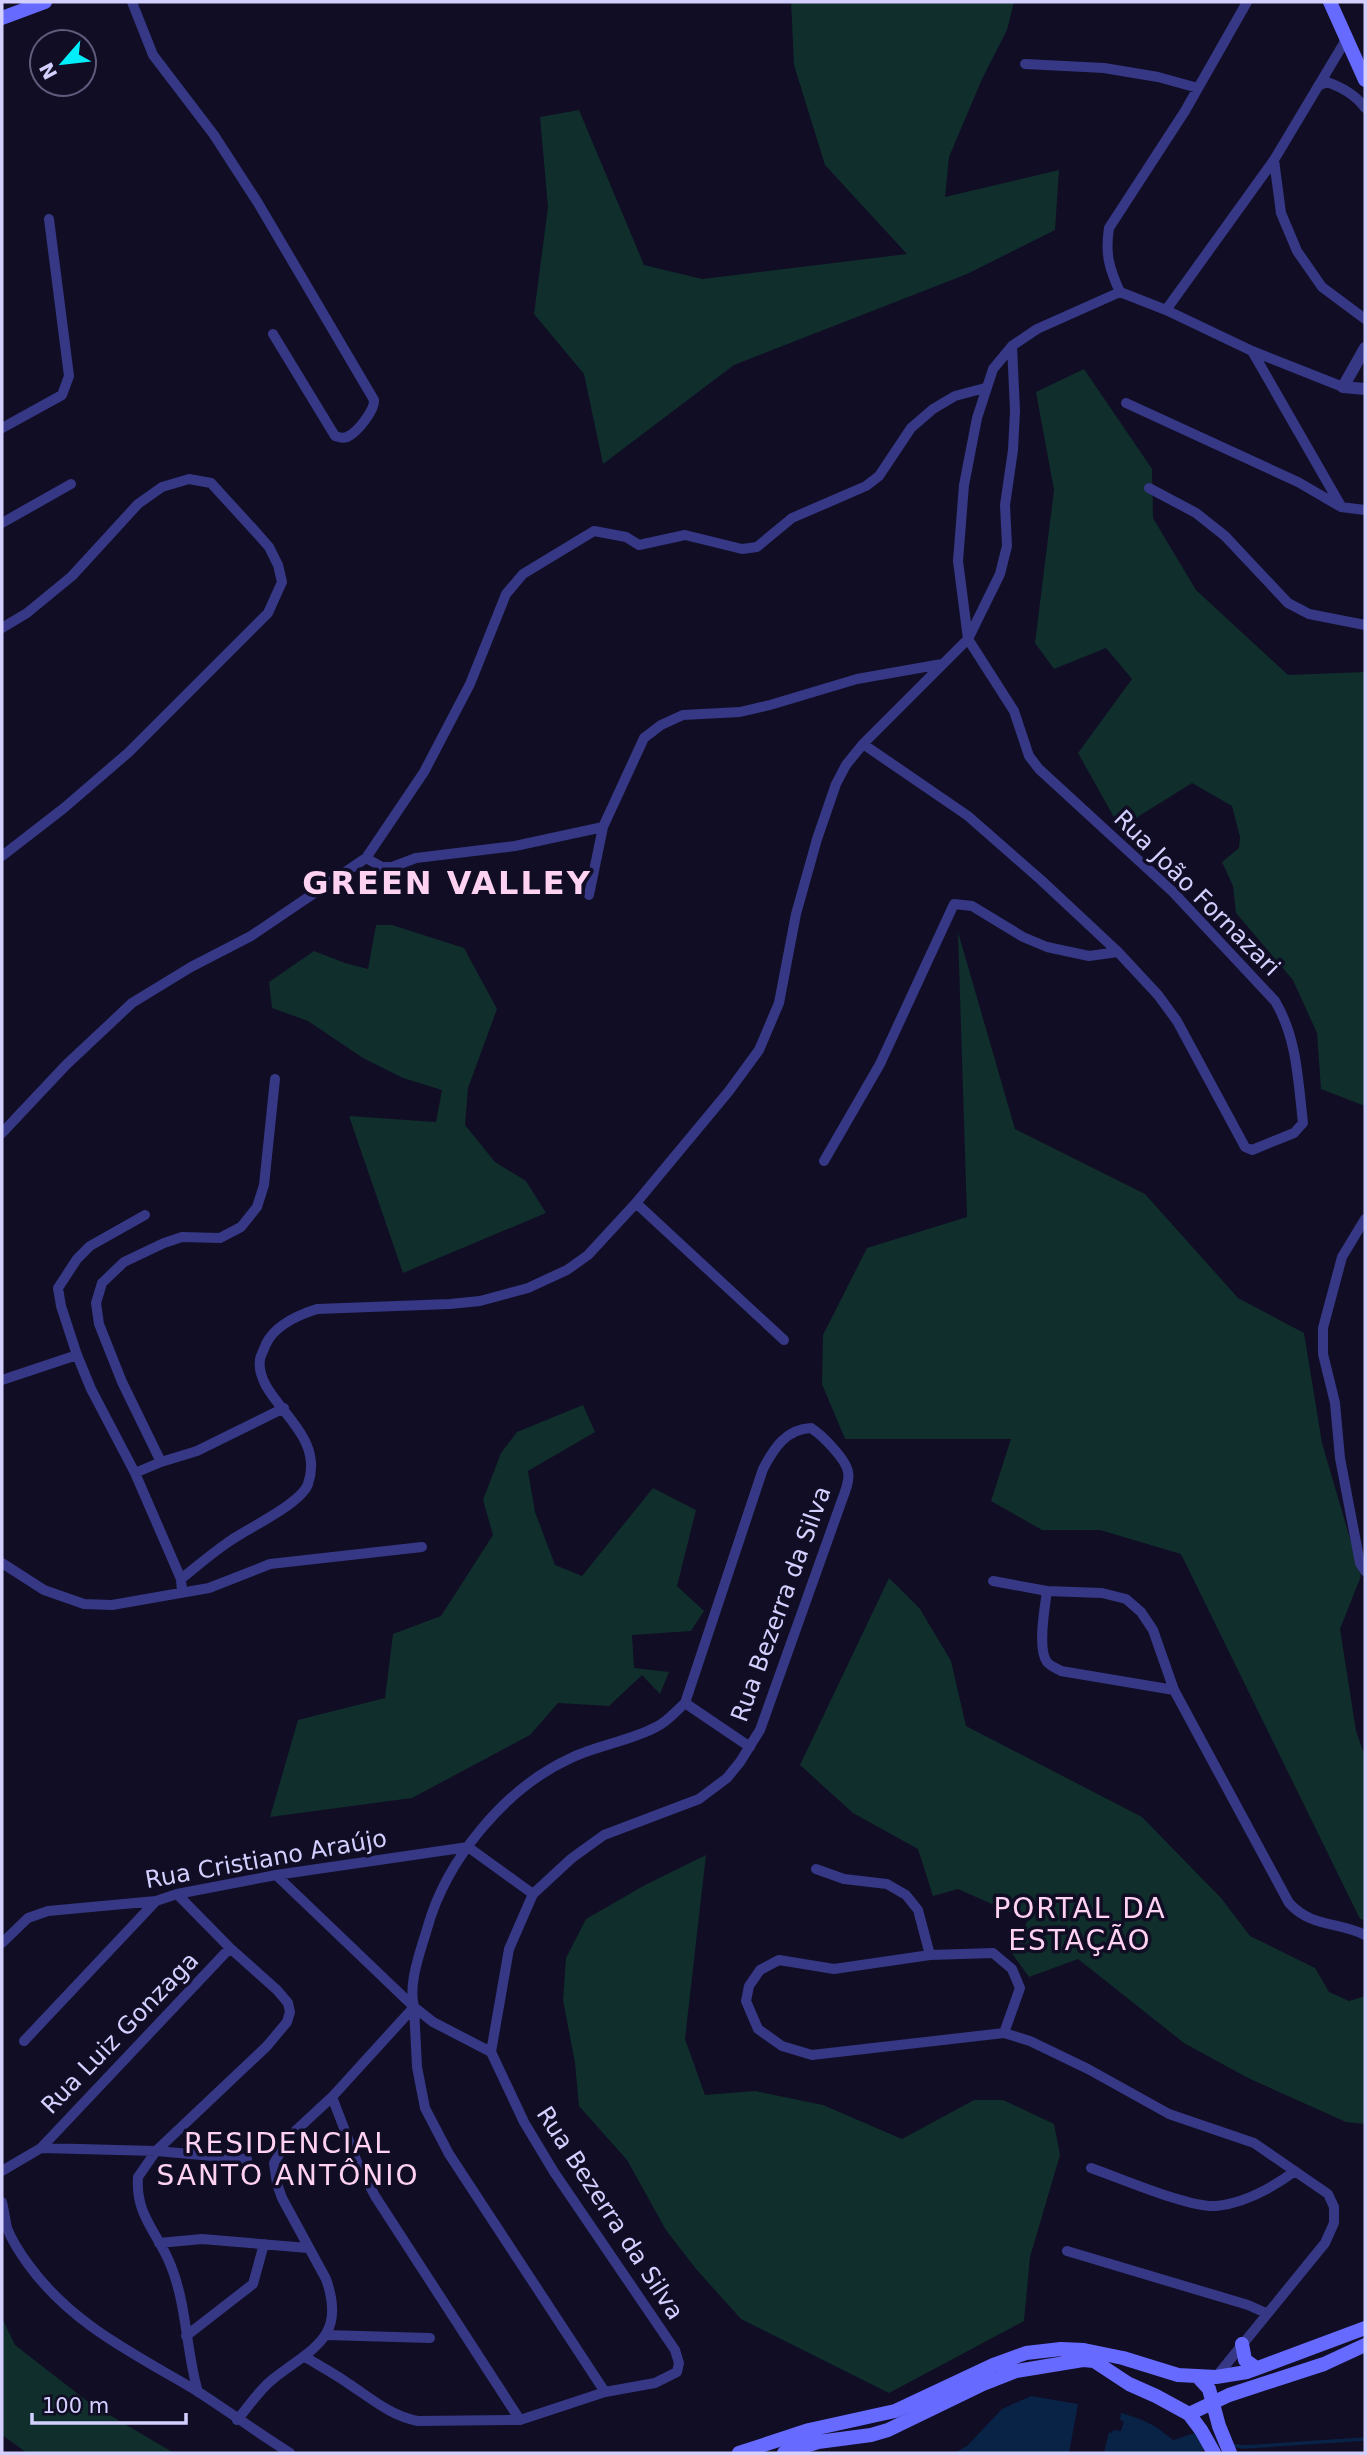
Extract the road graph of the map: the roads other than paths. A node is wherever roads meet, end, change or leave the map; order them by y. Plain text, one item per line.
1 (45, 2) edge
2 (132, 2) edge
3 (1247, 2) edge
4 (1330, 2) edge
5 (2, 18) edge
6 (1348, 37) junction
7 (1025, 64) dead end
8 (1365, 80) edge
9 (1318, 87) junction
10 (1198, 88) junction
11 (1365, 107) edge
12 (1274, 160) junction
13 (48, 219) dead end
14 (1120, 292) junction
15 (1166, 310) junction
16 (1365, 319) edge
17 (273, 334) dead end
18 (1012, 346) junction
19 (1365, 348) edge
20 (1252, 351) junction
21 (1343, 387) junction
22 (985, 388) junction
23 (1365, 389) edge
24 (1126, 402) dead end
25 (2, 428) edge
26 (71, 484) dead end
27 (1149, 488) dead end
28 (1341, 506) junction
29 (1365, 510) edge
30 (2, 523) edge
31 (1365, 625) edge
32 (2, 628) edge
33 (968, 639) junction
34 (943, 664) junction
35 (863, 744) junction
36 (603, 827) junction
37 (2, 856) edge
38 (366, 858) junction
39 (589, 895) dead end
40 (1118, 952) junction
41 (275, 1079) dead end
42 (2, 1133) edge
43 (824, 1161) dead end
44 (636, 1203) junction
45 (145, 1215) dead end
46 (1365, 1219) edge
47 (784, 1340) dead end
48 (77, 1355) junction
49 (2, 1380) edge
50 (284, 1408) junction
51 (161, 1462) junction
52 (135, 1473) junction
53 (422, 1548) dead end
54 (2, 1563) edge
55 (1365, 1572) edge
56 (181, 1579) junction
57 (993, 1581) dead end
58 (1048, 1591) junction
59 (182, 1592) junction
60 (1174, 1690) junction
61 (685, 1703) junction
62 (750, 1747) junction
63 (468, 1847) junction
64 (816, 1868) dead end
65 (276, 1875) junction
66 (177, 1894) junction
67 (533, 1894) junction
68 (156, 1901) junction
69 (1365, 1934) edge
70 (2, 1943) edge
71 (230, 1948) junction
72 (930, 1955) junction
73 (414, 2007) junction
74 (1004, 2033) junction
75 (24, 2041) dead end
76 (491, 2052) junction
77 (332, 2097) junction
78 (41, 2148) junction
79 (156, 2151) junction
80 (247, 2159) dead end
81 (1091, 2168) dead end
82 (2, 2171) edge
83 (1295, 2171) junction
84 (2, 2202) edge
85 (159, 2243) junction
86 (264, 2244) junction
87 (308, 2248) junction
88 (1067, 2251) dead end
89 (1266, 2313) junction
90 (1365, 2328) edge
91 (326, 2335) junction
92 (186, 2336) junction
93 (430, 2338) dead end
94 (1242, 2344) junction
95 (1365, 2345) edge
96 (305, 2357) junction
97 (1256, 2368) junction
98 (1159, 2370) junction
99 (1198, 2377) junction
100 (1216, 2377) junction
101 (198, 2392) junction
102 (605, 2392) junction
103 (1156, 2396) junction
104 (1213, 2403) junction
105 (1189, 2414) junction
106 (237, 2420) junction
107 (520, 2420) junction
108 (290, 2453) edge
109 (739, 2453) edge
110 (784, 2453) edge
111 (1214, 2453) edge
112 (1230, 2453) edge

1 - 5 main road
2 - 17 street
3 - 10 street
4 - 6 main road
6 - 8 main road
6 - 9 street
7 - 10 street
9 - 11 street
9 - 12 street
10 - 14 street
12 - 15 street
12 - 16 street
13 - 25 street
14 - 15 street
14 - 18 street
15 - 20 street
18 - 22 street
18 - 33 street
19 - 21 street
20 - 21 street
20 - 28 street
21 - 23 street
22 - 33 street
22 - 38 street
24 - 28 street
26 - 30 street
27 - 31 street
28 - 29 street
32 - 37 street
33 - 34 street
33 - 40 street, Rua João Fornazari
34 - 35 street
34 - 36 street
35 - 40 street, Rua João Fornazari
35 - 44 street
36 - 38 street
36 - 39 street
38 - 42 street
40 - 43 street
41 - 51 street
44 - 47 street
44 - 50 street
45 - 48 street
46 - 55 street
48 - 49 street
48 - 52 street
50 - 51 street
50 - 56 street
51 - 52 street
52 - 56 street
53 - 59 street
54 - 59 street
56 - 59 street
57 - 58 street
58 - 60 street
58 - 60 street
60 - 69 street
61 - 62 street
61 - 62 street, Rua Bezerra da Silva
61 - 63 street
62 - 67 street, Rua Bezerra da Silva
63 - 65 street, Rua Cristiano Araújo
63 - 67 street
63 - 73 street
64 - 72 street
65 - 66 street, Rua Cristiano Araújo
65 - 73 street
66 - 68 street, Rua Cristiano Araújo
66 - 71 street
67 - 76 street, Rua Bezerra da Silva
68 - 70 street, Rua Cristiano Araújo
68 - 75 street
71 - 78 street, Rua Luiz Gonzaga
71 - 79 street
72 - 74 street
72 - 74 street
73 - 76 street
73 - 77 street
73 - 102 street
74 - 83 street
76 - 102 street, Rua Bezerra da Silva
77 - 87 street
77 - 107 street
78 - 79 street
78 - 82 street, Rua Luiz Gonzaga
79 - 80 street
79 - 85 street
81 - 83 street
83 - 89 street
84 - 101 street
85 - 86 street
85 - 92 street
86 - 87 street
86 - 92 street
87 - 91 street
88 - 89 street
89 - 94 street
90 - 97 main road
91 - 93 street
91 - 96 street
92 - 101 street
94 - 97 main road
94 - 100 street
95 - 104 main road
96 - 106 street
96 - 107 street
97 - 100 main road
98 - 99 main road
98 - 103 main road
98 - 109 main road
99 - 100 main road
99 - 104 main road
101 - 106 street
102 - 107 street
103 - 105 main road
103 - 110 main road
104 - 105 main road
104 - 112 main road
105 - 111 main road
106 - 108 street

